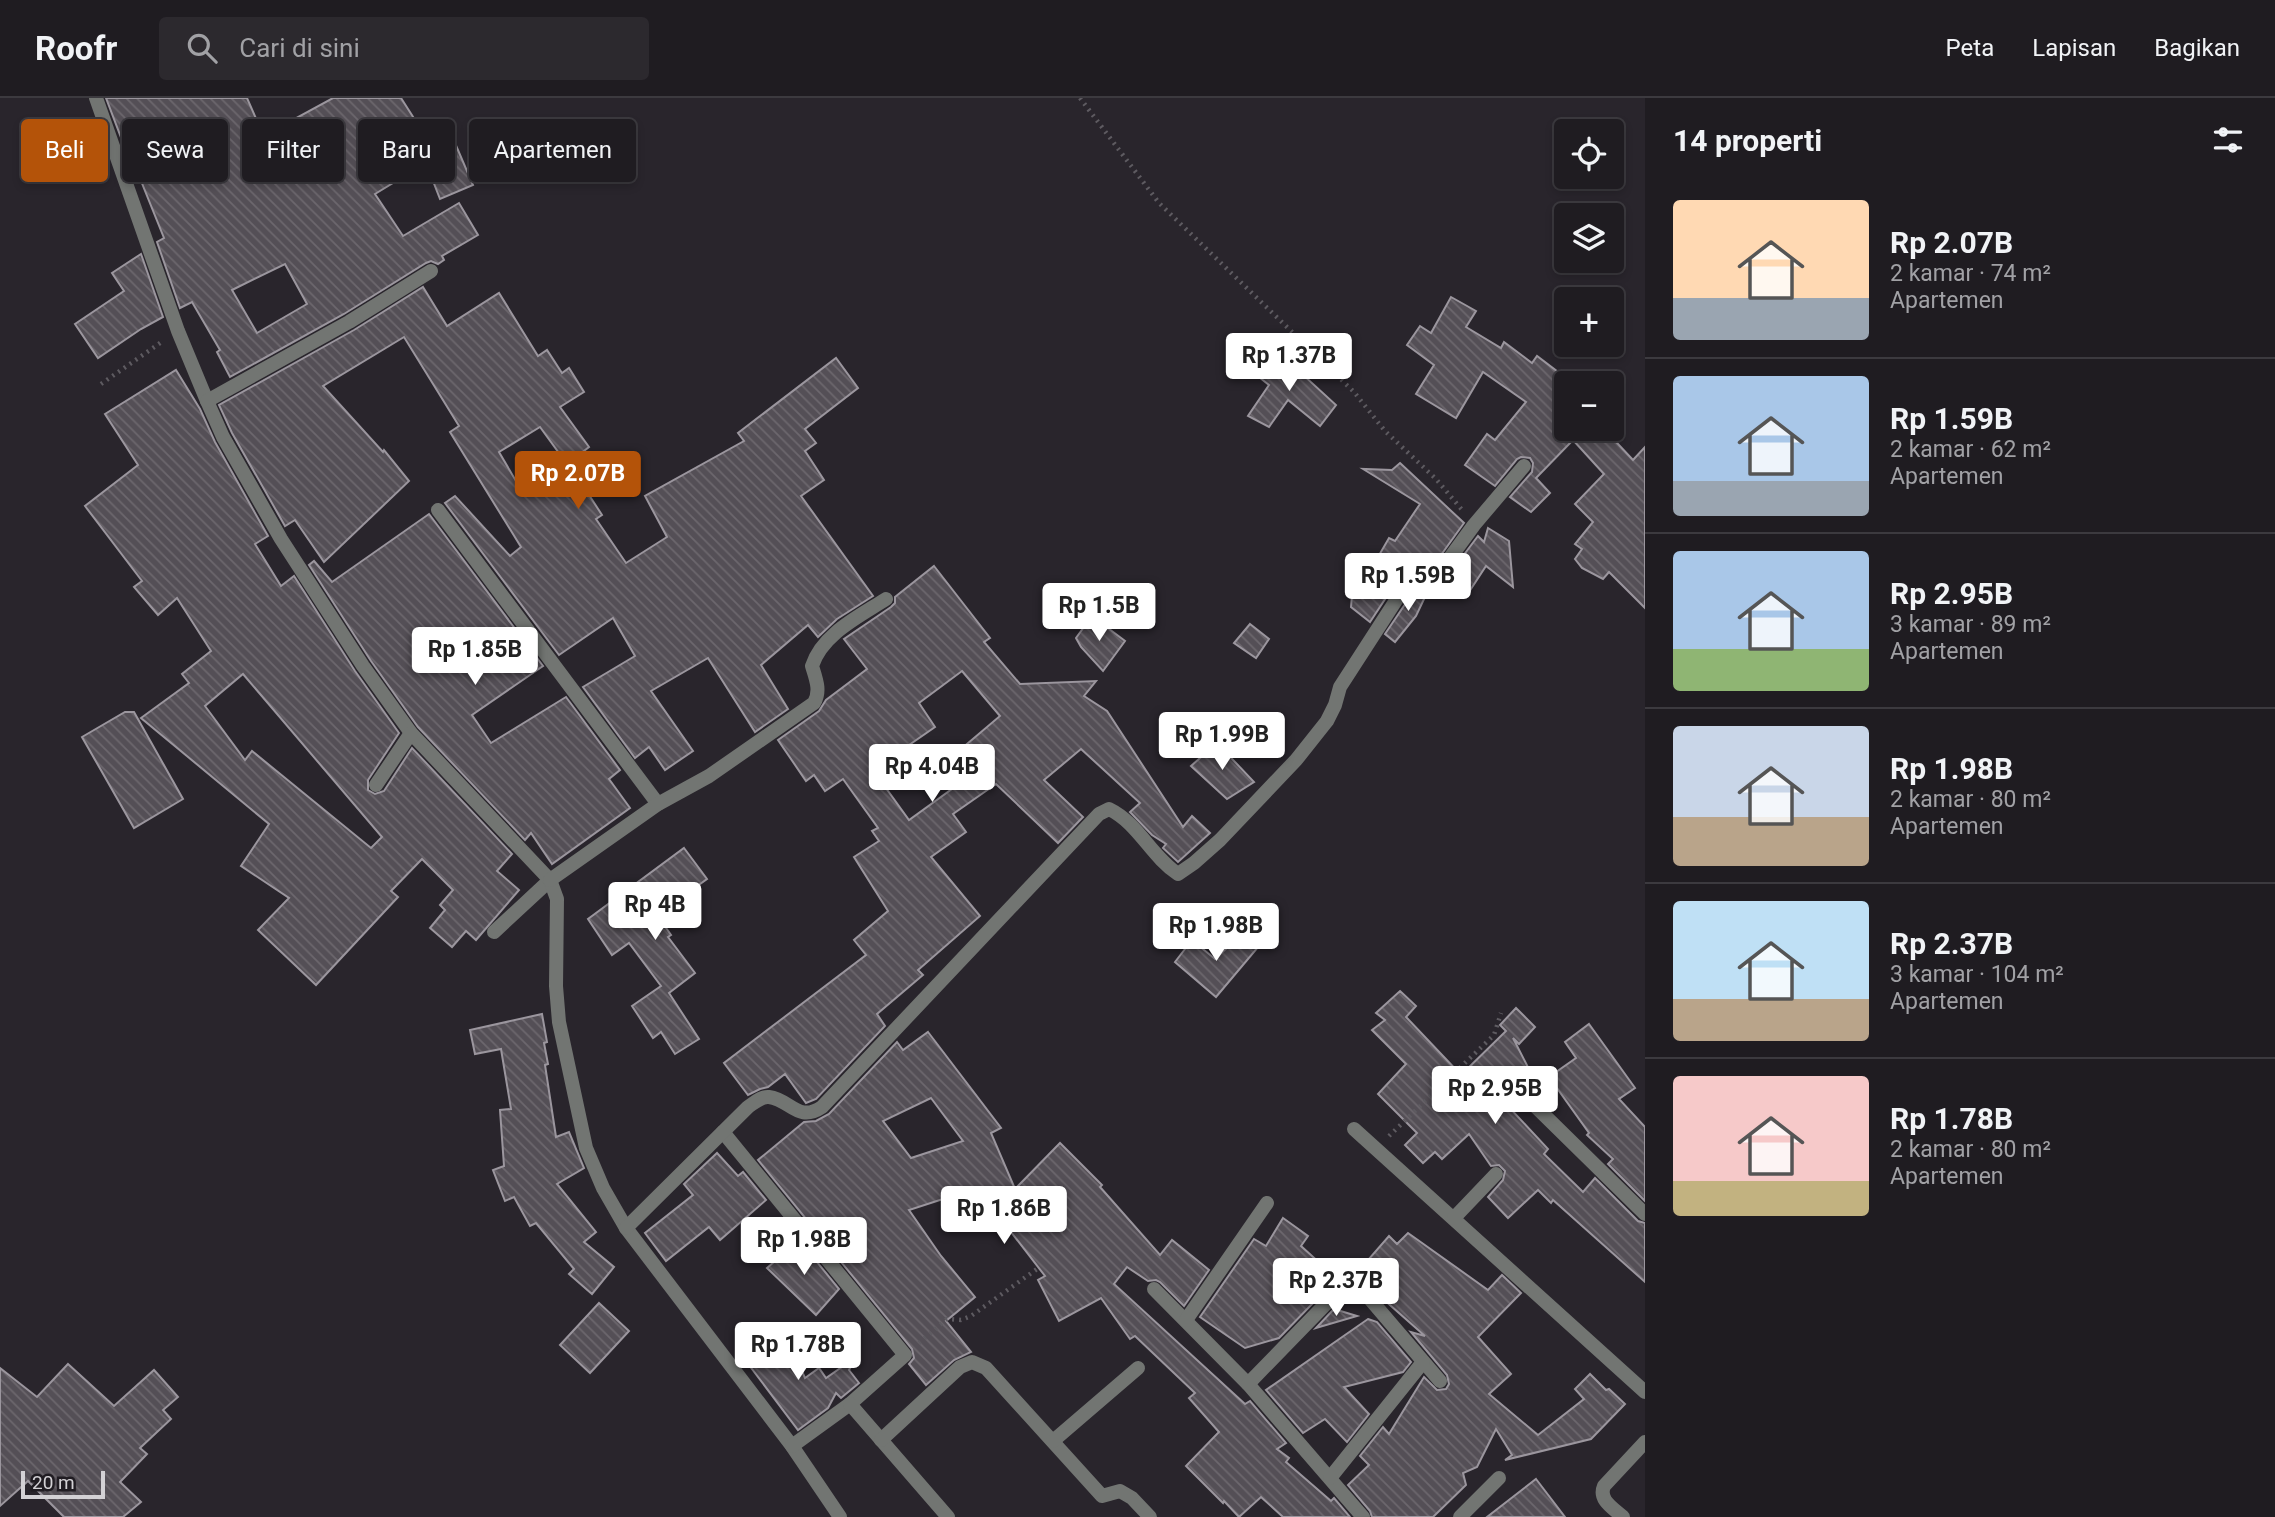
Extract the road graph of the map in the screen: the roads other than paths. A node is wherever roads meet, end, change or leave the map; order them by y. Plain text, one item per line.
1 (96, 98) edge
2 (431, 271) dead end
3 (207, 401) junction
4 (1524, 466) dead end
5 (438, 510) dead end
6 (886, 599) dead end
7 (411, 733) junction
8 (376, 785) dead end
9 (658, 804) junction
10 (550, 880) junction
11 (494, 932) dead end
12 (1534, 1105) dead end
13 (1354, 1129) dead end
14 (723, 1132) junction
15 (1496, 1174) dead end
16 (1267, 1203) dead end
17 (1645, 1214) edge
18 (1454, 1218) junction
19 (626, 1228) junction
20 (1154, 1289) dead end
21 (1186, 1320) junction
22 (1423, 1362) junction
23 (1138, 1368) dead end
24 (1440, 1381) dead end
25 (1248, 1384) junction
26 (1645, 1392) edge
27 (850, 1404) junction
28 (881, 1440) junction
29 (1053, 1441) junction
30 (1645, 1442) edge
31 (792, 1446) junction
32 (1330, 1478) junction
33 (1499, 1478) dead end
34 (841, 1517) edge
35 (948, 1517) edge
36 (1150, 1517) edge
37 (1363, 1517) edge
38 (1460, 1517) edge
39 (1623, 1517) edge

1 - 3 street
2 - 3 street
3 - 7 street
4 - 14 street
5 - 9 street
6 - 9 street
7 - 8 street
7 - 10 street
9 - 10 street
10 - 11 street
10 - 19 street
12 - 17 street
13 - 18 street
14 - 19 street
14 - 27 street
15 - 18 street
16 - 21 street
18 - 26 street
19 - 31 street
20 - 21 street
21 - 25 street
22 - 24 street
22 - 25 street
22 - 32 street
23 - 29 street
25 - 32 street
27 - 28 street
27 - 31 street
28 - 29 street
28 - 35 street
29 - 36 street
30 - 39 street
31 - 34 street
32 - 37 street
33 - 38 street

